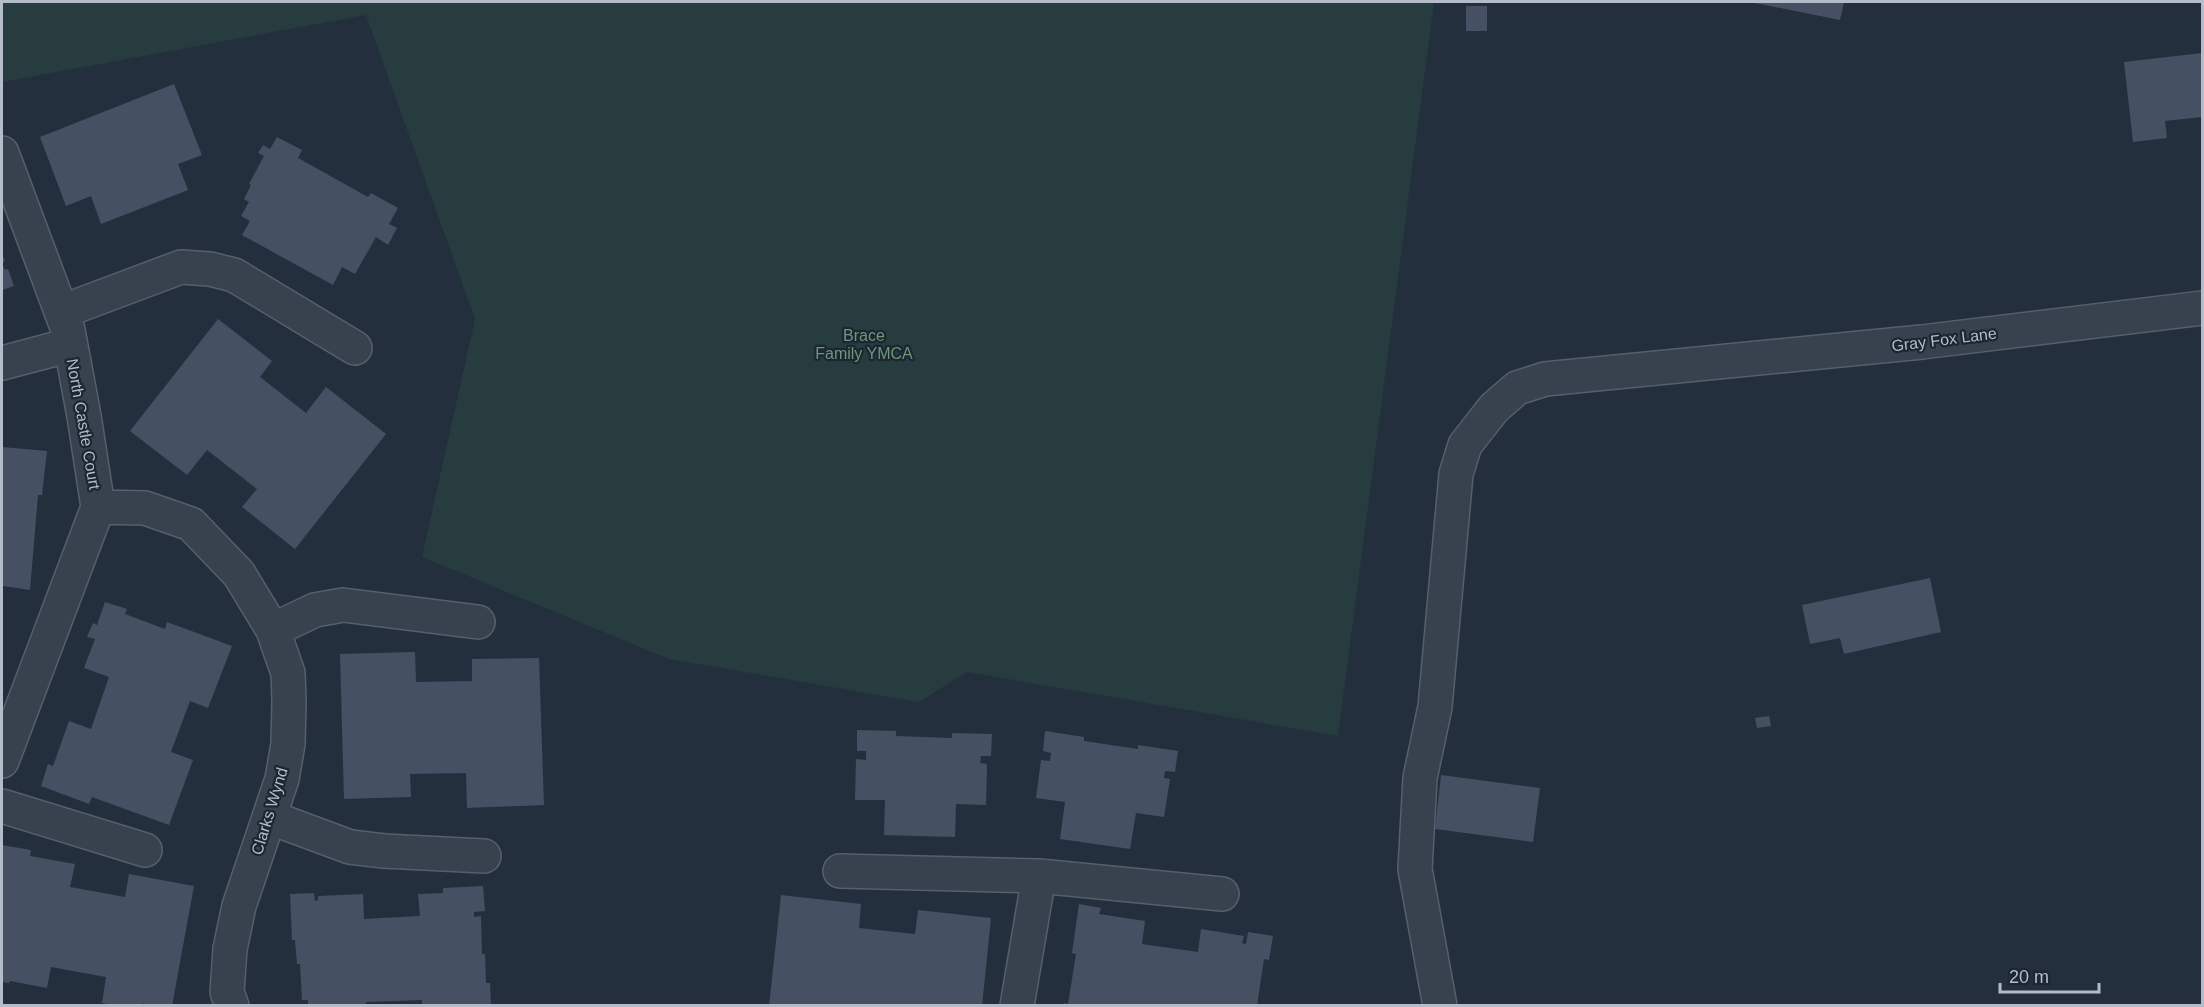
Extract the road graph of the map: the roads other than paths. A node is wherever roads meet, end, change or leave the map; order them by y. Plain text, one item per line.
1 (2, 153) edge
2 (2202, 308) edge
3 (61, 312) junction
4 (70, 345) junction
5 (355, 348) dead end
6 (2, 363) edge
7 (98, 507) junction
8 (478, 622) dead end
9 (273, 630) junction
10 (2, 761) edge
11 (2, 806) edge
12 (269, 817) junction
13 (145, 850) dead end
14 (484, 856) dead end
15 (840, 871) dead end
16 (1039, 876) junction
17 (1222, 894) dead end
18 (232, 1005) edge
19 (1017, 1005) edge
20 (1440, 1005) edge

1 - 3 street, North Castle Court
2 - 20 street, Gray Fox Lane
3 - 4 street, North Castle Court
3 - 5 street
4 - 6 street
4 - 7 street, North Castle Court
7 - 9 street, Clarks Wynd
7 - 10 street, North Castle Court
8 - 9 street
9 - 12 street, Clarks Wynd
11 - 13 street
12 - 14 street
12 - 18 street, Clarks Wynd
15 - 16 street
16 - 17 street
16 - 19 street

